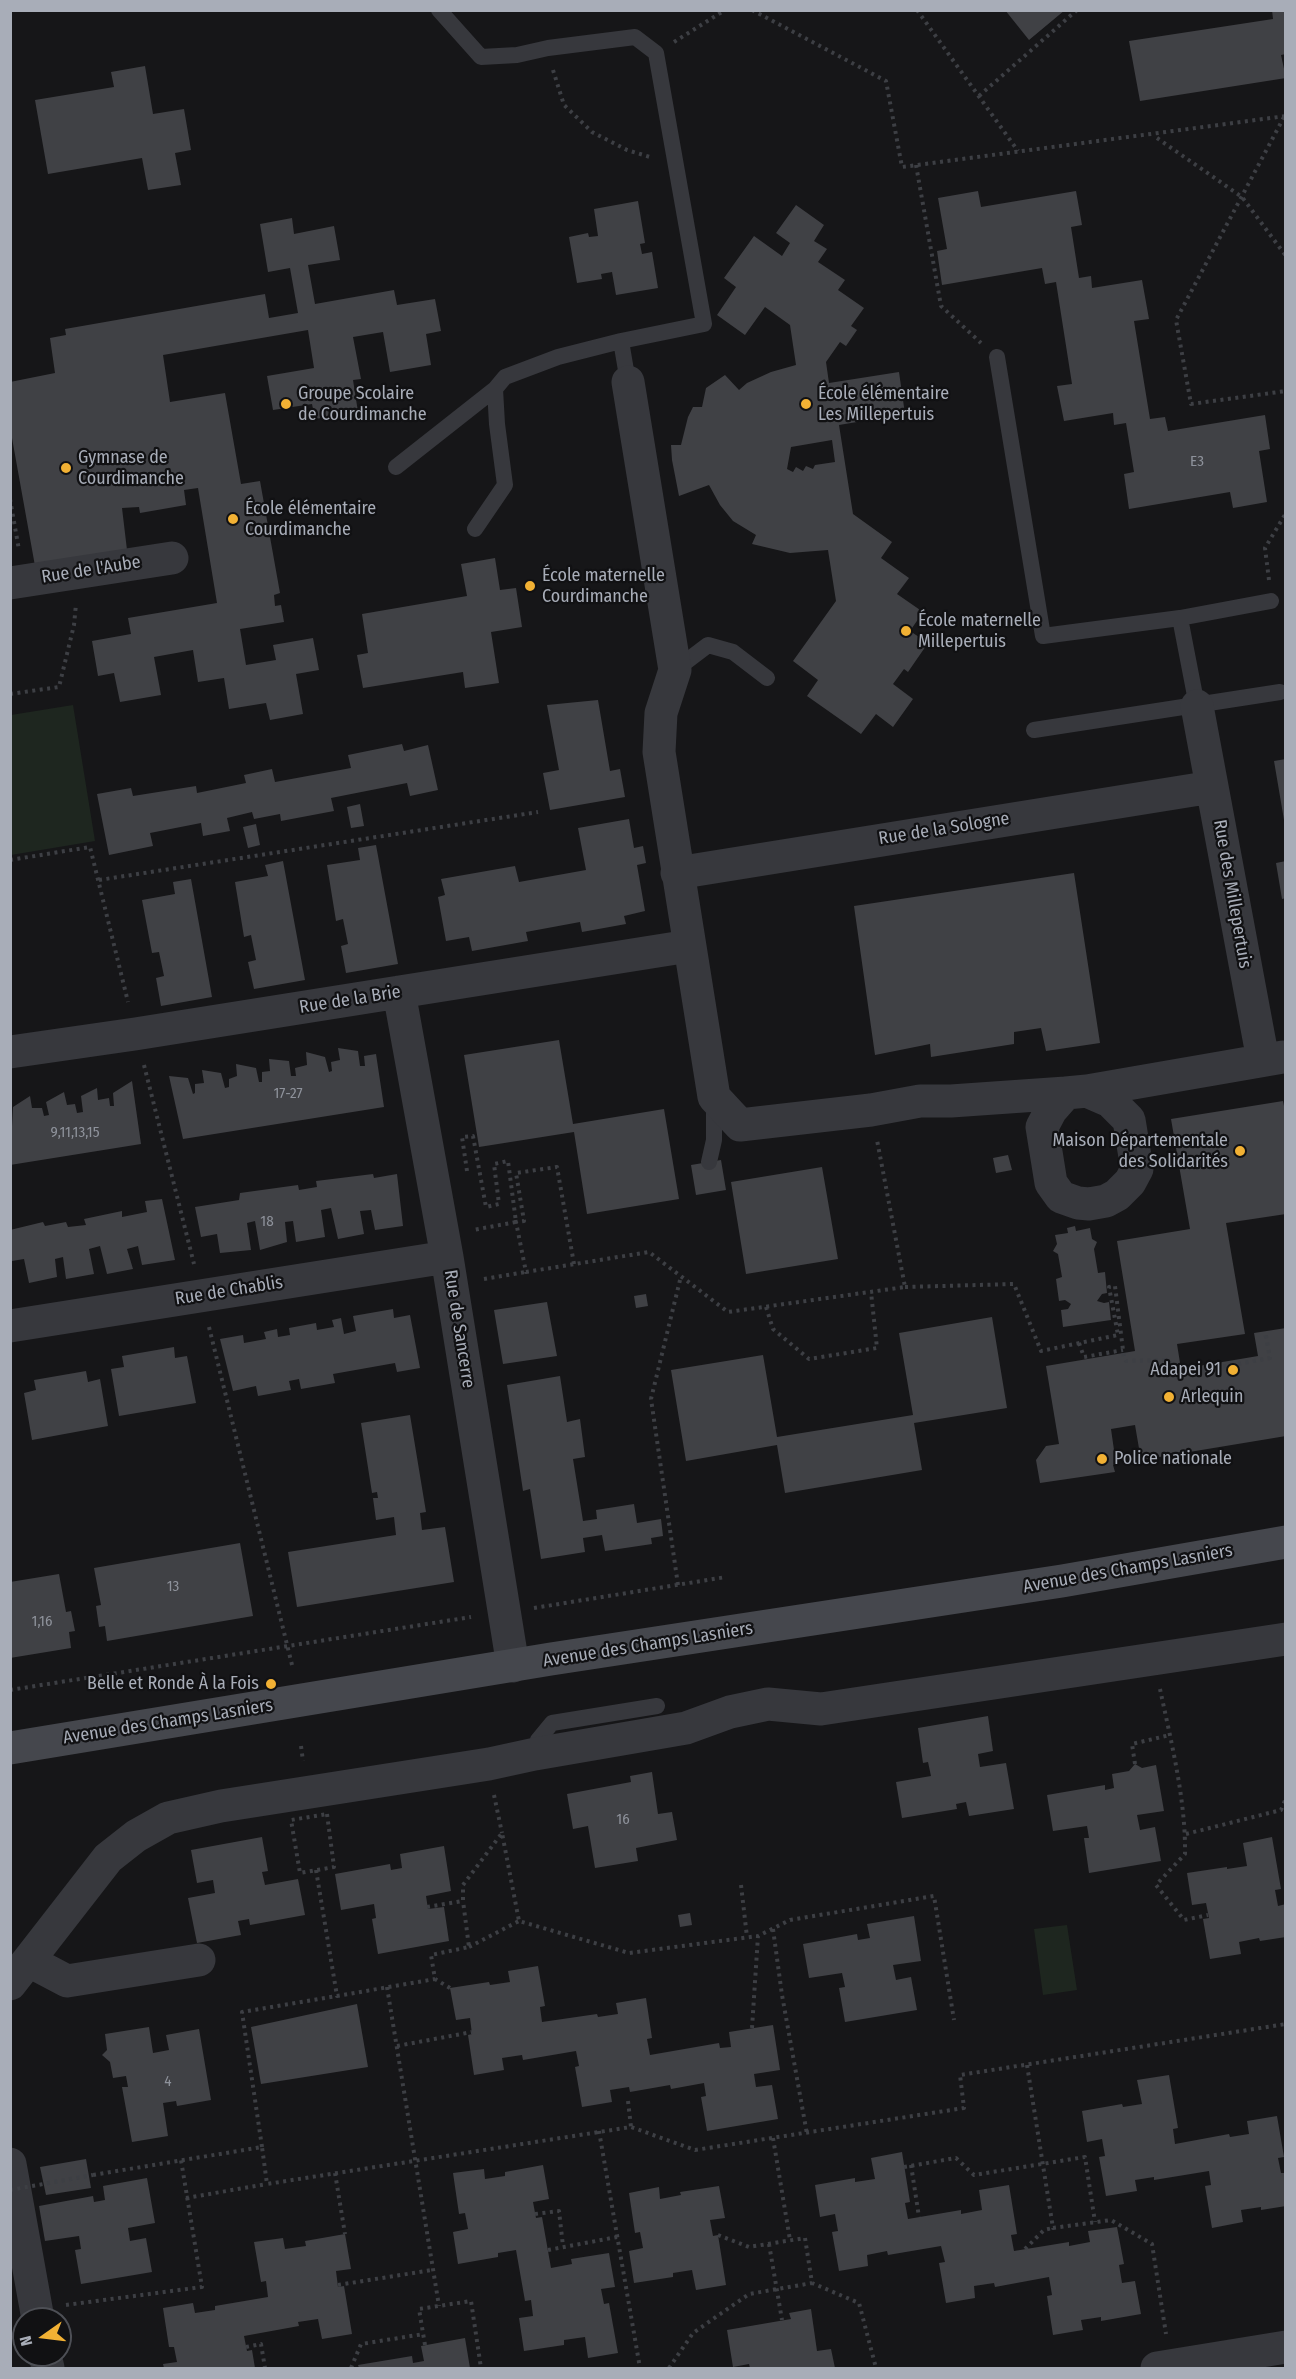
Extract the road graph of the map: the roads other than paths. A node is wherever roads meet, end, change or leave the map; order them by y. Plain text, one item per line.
1 (439, 10) edge
2 (621, 341) junction
3 (997, 357) road end
4 (628, 382) joint
5 (495, 389) junction
6 (396, 466) dead end
7 (475, 530) dead end
8 (172, 558) dead end
9 (17, 582) edge
10 (1271, 601) road end
11 (1180, 618) junction
12 (675, 670) junction
13 (767, 678) dead end
14 (1280, 692) dead end
15 (1197, 706) junction
16 (1034, 730) dead end
17 (1212, 787) junction
18 (677, 873) junction
19 (689, 946) junction
20 (399, 992) junction
21 (10, 1052) edge
22 (1274, 1059) edge
23 (714, 1097) junction
24 (709, 1162) dead end
25 (455, 1244) junction
26 (10, 1326) edge
27 (1286, 1542) edge
28 (1286, 1638) edge
29 (513, 1666) junction
30 (657, 1706) dead end
31 (10, 1748) edge
32 (535, 1754) junction
33 (199, 1960) dead end
34 (20, 1972) edge
35 (10, 2164) edge
36 (36, 2307) edge
37 (1286, 2347) edge
38 (1164, 2367) edge

1 - 2 lane
2 - 4 lane
2 - 5 lane
3 - 11 lane
4 - 12 street
5 - 6 lane
5 - 7 lane
8 - 9 street, Rue de l'Aube
10 - 11 lane
11 - 15 lane
12 - 13 lane
12 - 18 street
14 - 15 lane
15 - 16 lane
15 - 17 street, Rue des Millepertuis
17 - 18 street, Rue de la Sologne
17 - 22 street, Rue des Millepertuis
18 - 19 street
19 - 20 street, Rue de la Brie
19 - 23 street
20 - 21 street, Rue de la Brie
20 - 25 street, Rue de Sancerre
22 - 23 street
23 - 24 lane
25 - 26 street, Rue de Chablis
25 - 29 street, Rue de Sancerre
27 - 29 street, Avenue des Champs Lasniers
28 - 32 street
29 - 31 street, Avenue des Champs Lasniers
30 - 32 lane
32 - 34 street
33 - 34 street
35 - 36 street
37 - 38 street

